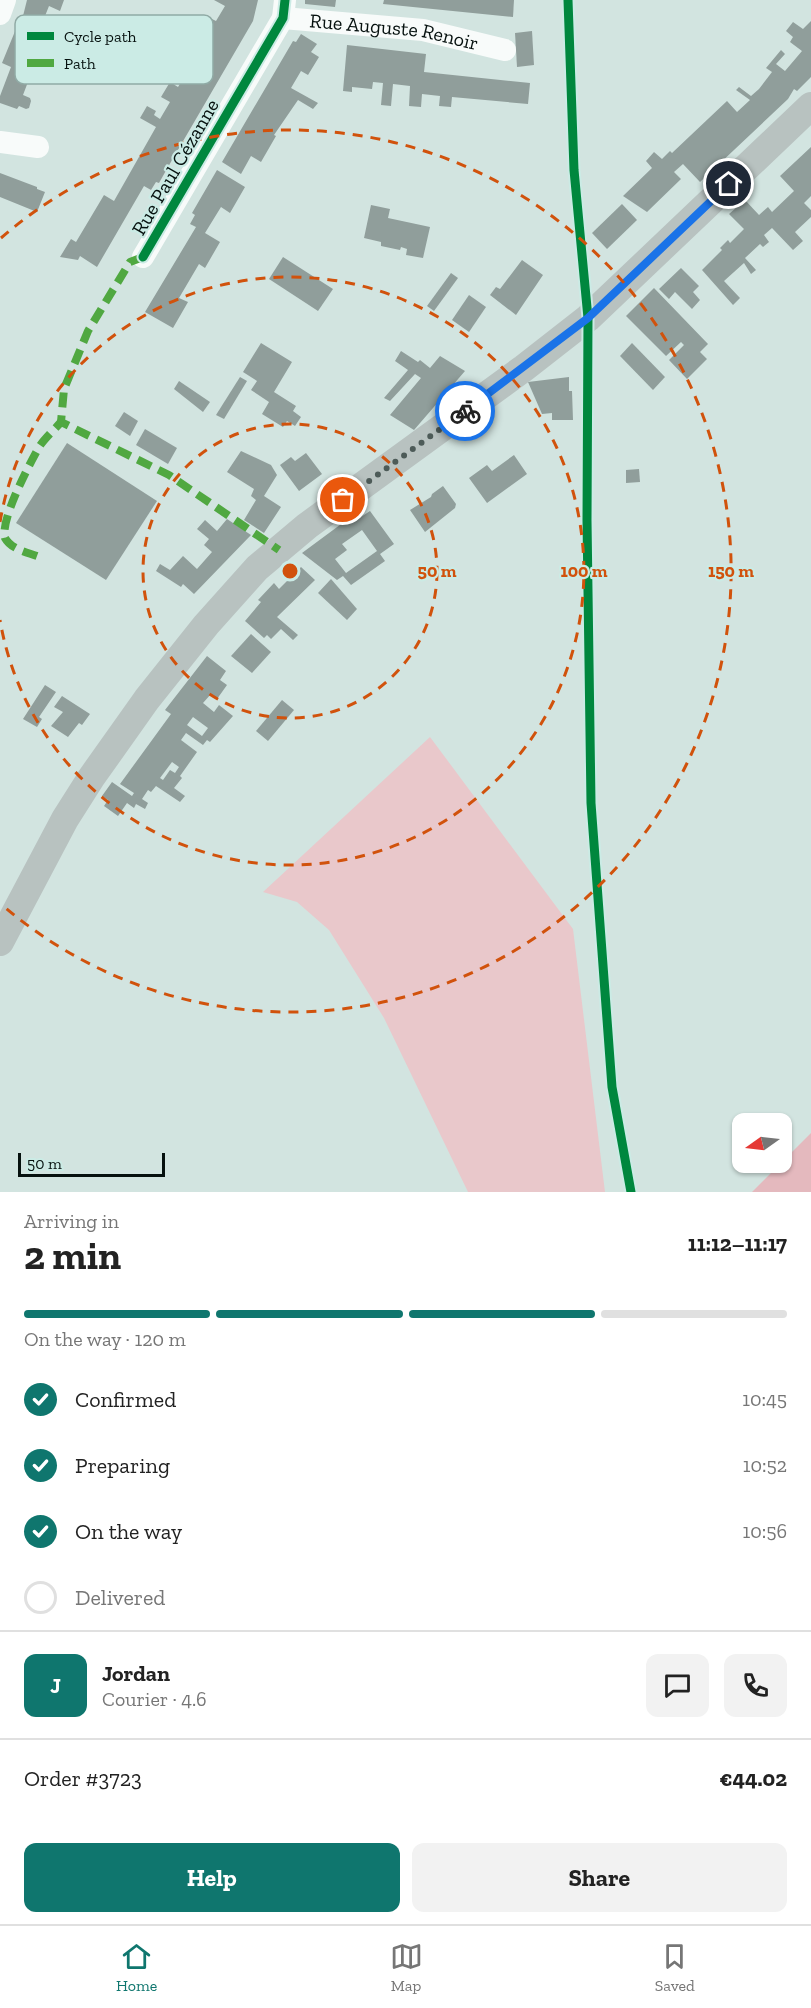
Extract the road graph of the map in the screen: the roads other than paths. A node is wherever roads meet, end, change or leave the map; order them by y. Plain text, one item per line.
1 (5, 0) edge
2 (284, 9) edge
3 (0, 14) edge
4 (506, 50) dead end
5 (811, 106) edge
6 (0, 142) edge
7 (38, 147) dead end
8 (143, 257) dead end
9 (0, 942) edge

1 - 3 street
2 - 4 street, Rue Auguste Renoir
2 - 8 street, Rue Paul Cézanne
5 - 9 main road
6 - 7 street

